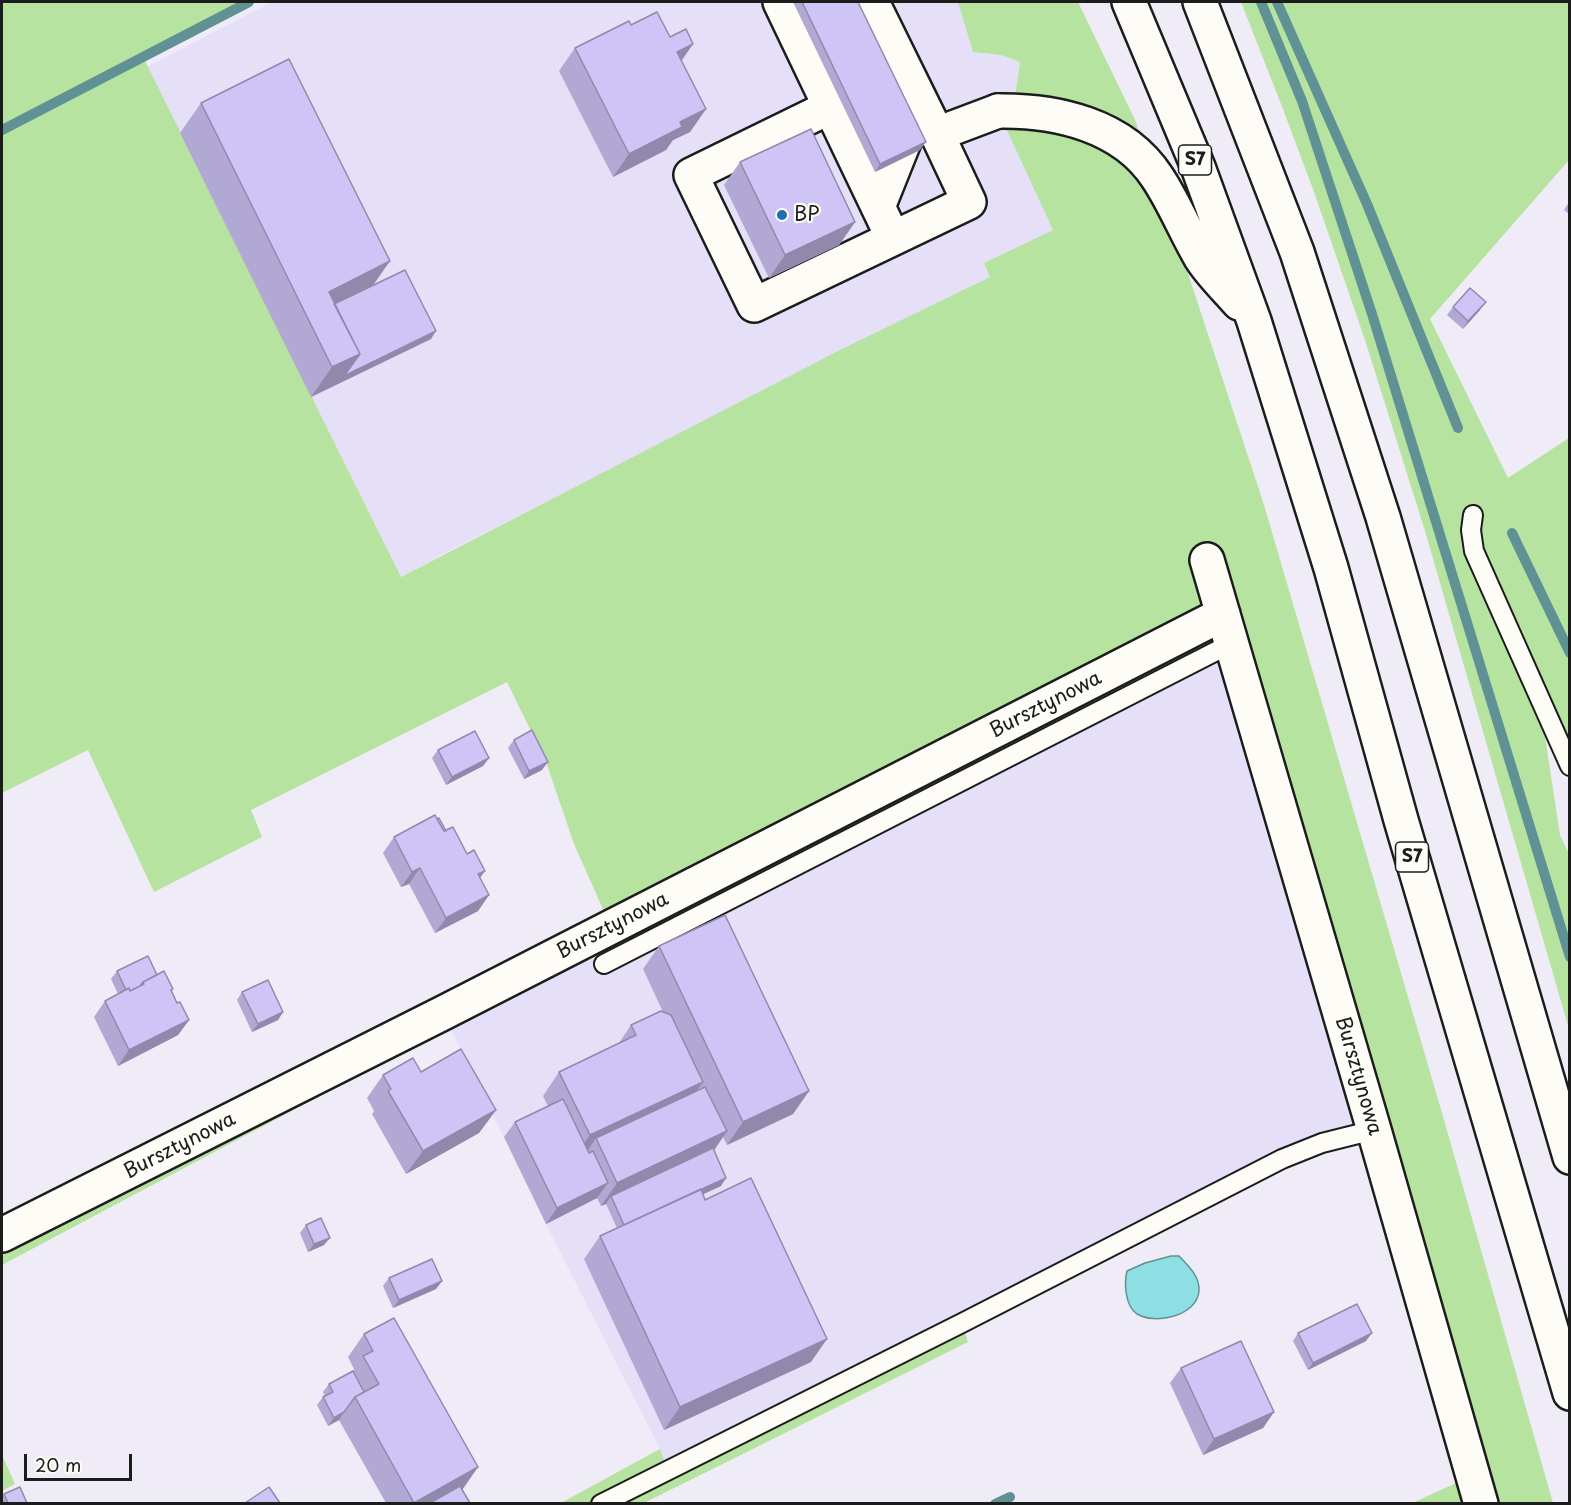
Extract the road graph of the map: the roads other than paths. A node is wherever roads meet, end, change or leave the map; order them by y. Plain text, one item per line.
1 (1129, 2) edge
2 (1200, 2) edge
3 (796, 16) edge
4 (885, 41) edge
5 (816, 76) junction
6 (937, 134) junction
7 (856, 150) junction
8 (893, 238) junction
9 (1254, 321) junction
10 (1473, 515) dead end
11 (1207, 560) dead end
12 (1228, 629) junction
13 (1569, 766) edge
14 (604, 964) dead end
15 (1374, 1130) junction
16 (1569, 1157) edge
17 (2, 1235) edge
18 (1569, 1393) edge
19 (601, 1503) edge
20 (1480, 1503) edge

1 - 9 main road, S7
2 - 16 main road
3 - 5 main road
4 - 5 main road
4 - 6 main road
4 - 7 main road
4 - 7 main road
5 - 7 main road
6 - 8 main road
6 - 9 main road
7 - 8 main road
7 - 8 main road
9 - 18 main road, S7
10 - 13 lane
11 - 12 main road, Bursztynowa
12 - 14 lane
12 - 15 main road, Bursztynowa
12 - 17 main road, Bursztynowa
15 - 19 lane
15 - 20 main road, Bursztynowa

